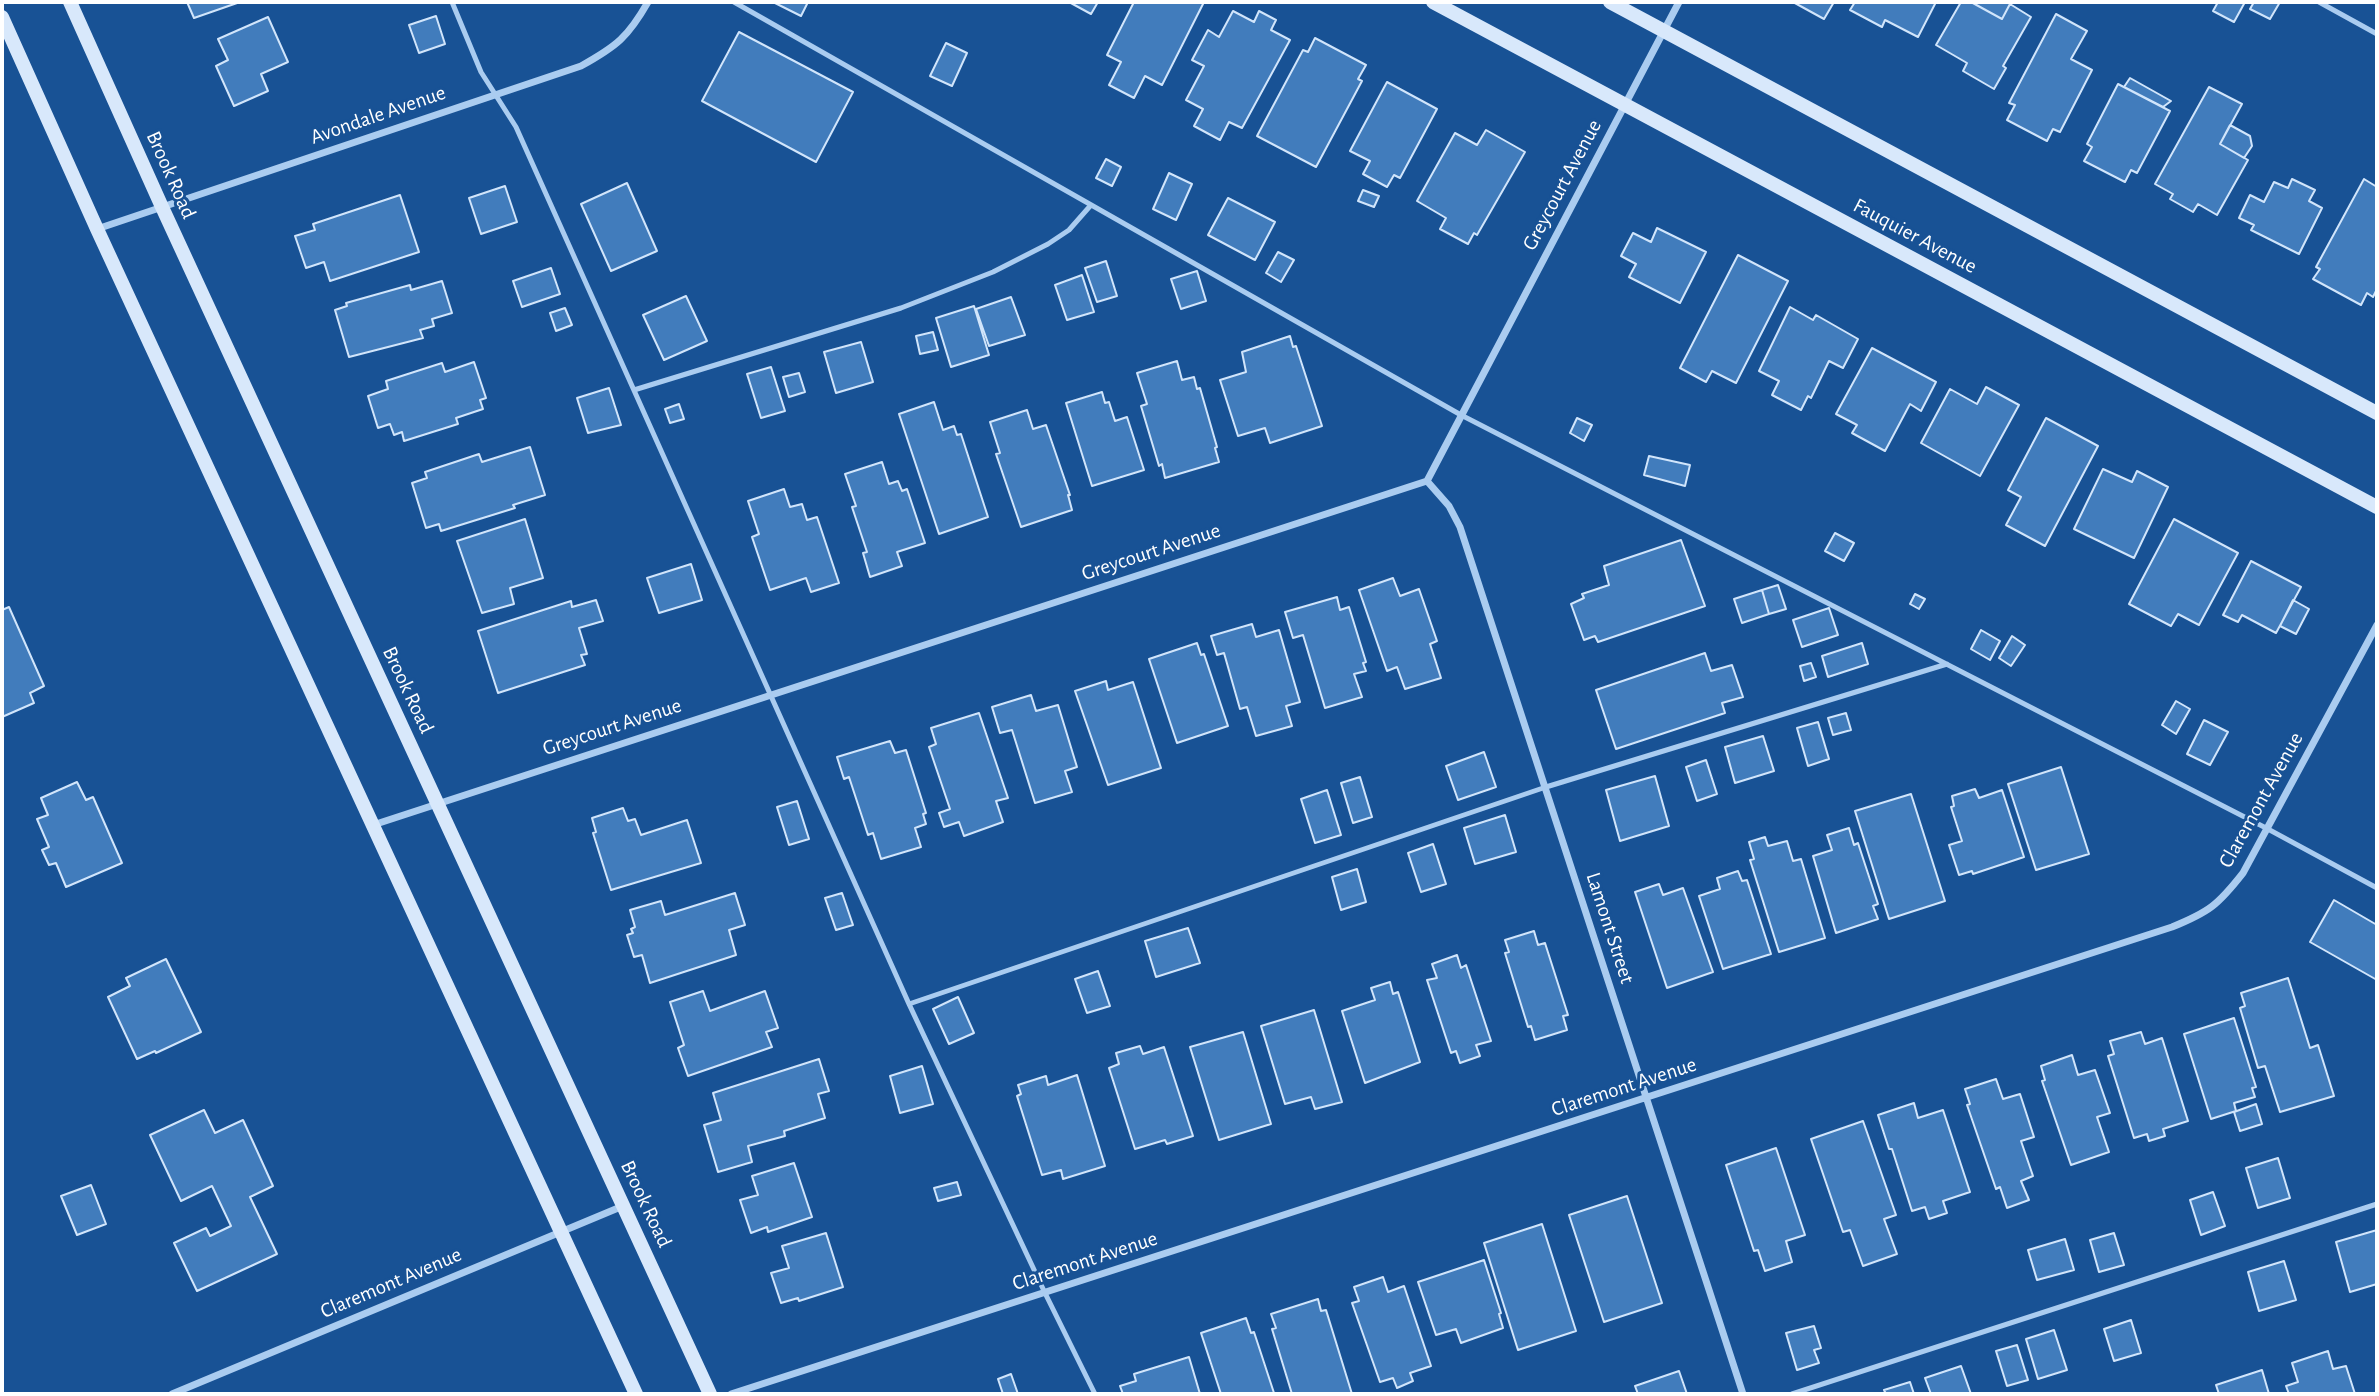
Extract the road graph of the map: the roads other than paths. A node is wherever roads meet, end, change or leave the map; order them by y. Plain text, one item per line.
1 (70, 2) edge
2 (452, 2) edge
3 (648, 2) edge
4 (734, 2) edge
5 (1433, 2) edge
6 (1610, 2) edge
7 (1679, 2) edge
8 (2319, 2) edge
9 (2, 18) edge
10 (1664, 31) junction
11 (2377, 34) edge
12 (495, 94) junction
13 (1624, 105) junction
14 (1091, 205) junction
15 (162, 207) junction
16 (97, 229) junction
17 (634, 390) junction
18 (2377, 413) edge
19 (1461, 415) junction
20 (1427, 481) junction
21 (2377, 507) edge
22 (2377, 625) edge
23 (1947, 664) junction
24 (770, 694) junction
25 (1546, 787) junction
26 (437, 803) junction
27 (372, 825) junction
28 (2266, 828) junction
29 (2377, 888) edge
30 (909, 1004) junction
31 (1647, 1099) junction
32 (2377, 1203) edge
33 (624, 1205) junction
34 (560, 1231) junction
35 (1045, 1293) junction
36 (172, 1394) edge
37 (636, 1394) edge
38 (710, 1394) edge
39 (731, 1394) edge
40 (1095, 1394) edge
41 (1743, 1394) edge
42 (1792, 1394) edge

1 - 15 main road, Brook Road
2 - 12 lane
3 - 12 street, Avondale Avenue
4 - 14 lane
5 - 13 main road, Fauquier Avenue
6 - 10 main road
7 - 10 street, Greycourt Avenue
8 - 11 lane
9 - 16 main road
10 - 13 street, Greycourt Avenue
10 - 18 main road
12 - 15 street, Avondale Avenue
12 - 17 lane
13 - 19 street, Greycourt Avenue
13 - 21 main road, Fauquier Avenue
14 - 17 lane
14 - 19 lane
15 - 16 street, Avondale Avenue
15 - 26 main road, Brook Road
16 - 27 main road
17 - 24 lane
19 - 20 street, Greycourt Avenue
19 - 23 lane
20 - 24 street, Greycourt Avenue
20 - 25 street, Lamont Street
22 - 28 street, Claremont Avenue
23 - 25 lane
23 - 28 lane
24 - 26 street, Greycourt Avenue
24 - 30 lane
25 - 30 lane
25 - 31 street, Lamont Street
26 - 27 street, Greycourt Avenue
26 - 33 main road, Brook Road
27 - 34 main road
28 - 29 lane
28 - 31 street, Claremont Avenue
30 - 35 lane
31 - 35 street, Claremont Avenue
31 - 41 street, Lamont Street
32 - 42 lane
33 - 34 street, Claremont Avenue
33 - 38 main road, Brook Road
34 - 36 street, Claremont Avenue
34 - 37 main road
35 - 39 street, Claremont Avenue
35 - 40 lane

